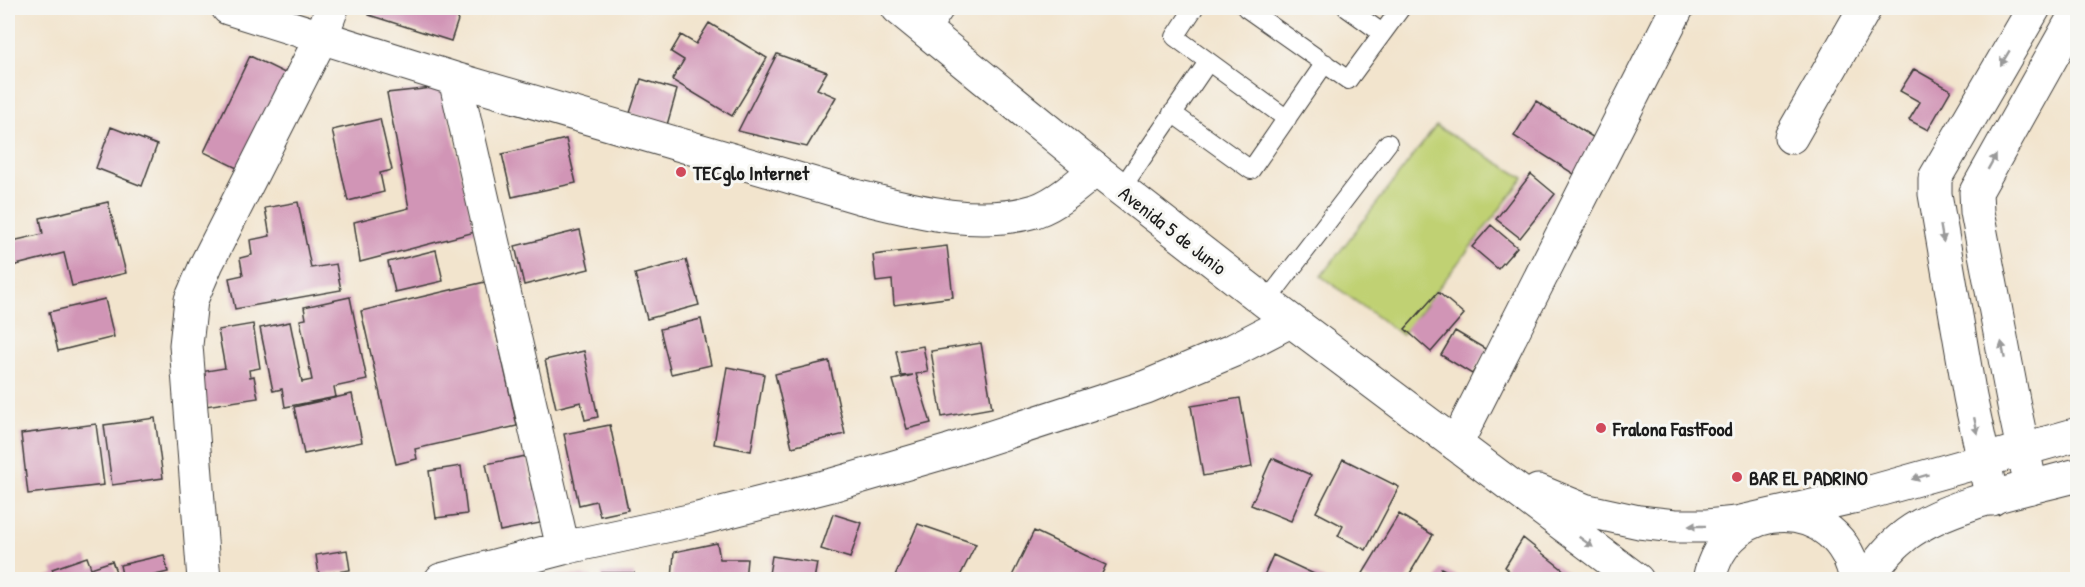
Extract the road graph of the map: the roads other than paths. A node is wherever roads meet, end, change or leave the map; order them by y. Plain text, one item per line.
1 (228, 8) edge
2 (898, 8) edge
3 (1194, 8) edge
4 (1246, 8) edge
5 (1347, 8) edge
6 (1401, 8) edge
7 (1677, 8) edge
8 (1864, 8) edge
9 (2034, 8) edge
10 (2078, 10) edge
11 (938, 20) edge
12 (327, 22) edge
13 (1382, 33) junction
14 (1208, 62) junction
15 (1325, 63) junction
16 (455, 79) junction
17 (1172, 113) junction
18 (1287, 119) junction
19 (1791, 137) dead end
20 (1388, 143) dead end
21 (1095, 169) junction
22 (1121, 189) junction
23 (1278, 311) junction
24 (2078, 434) edge
25 (1456, 444) junction
26 (2023, 449) junction
27 (1983, 460) junction
28 (2078, 476) edge
29 (2031, 487) junction
30 (1992, 499) junction
31 (1767, 517) junction
32 (563, 548) junction
33 (204, 579) edge
34 (441, 579) edge
35 (1638, 579) edge
36 (1709, 579) edge
37 (1856, 579) edge
38 (1867, 579) edge

1 - 12 street
2 - 11 street, Avenida 5 de Junio
3 - 14 lane
4 - 15 lane
5 - 13 lane
6 - 13 lane
7 - 25 street
8 - 19 street
9 -> 27 street
26 -> 10 street
11 - 21 street, Avenida 5 de Junio
12 - 16 street
12 - 33 street
13 - 15 lane
14 - 17 lane
14 - 18 lane
15 - 18 lane
16 - 21 street
16 - 32 street
17 - 18 lane
17 - 22 lane
20 - 23 lane
21 - 22 street, Avenida 5 de Junio
22 - 23 street, Avenida 5 de Junio
23 - 25 street, Avenida 5 de Junio
23 - 32 street
24 - 26 street
31 -> 25 street
25 -> 35 street
26 - 27 street
26 - 29 street
27 - 30 street
27 -> 31 street
28 - 29 street
29 - 30 street
30 - 38 street
31 - 36 street
31 - 37 street
32 - 34 street

